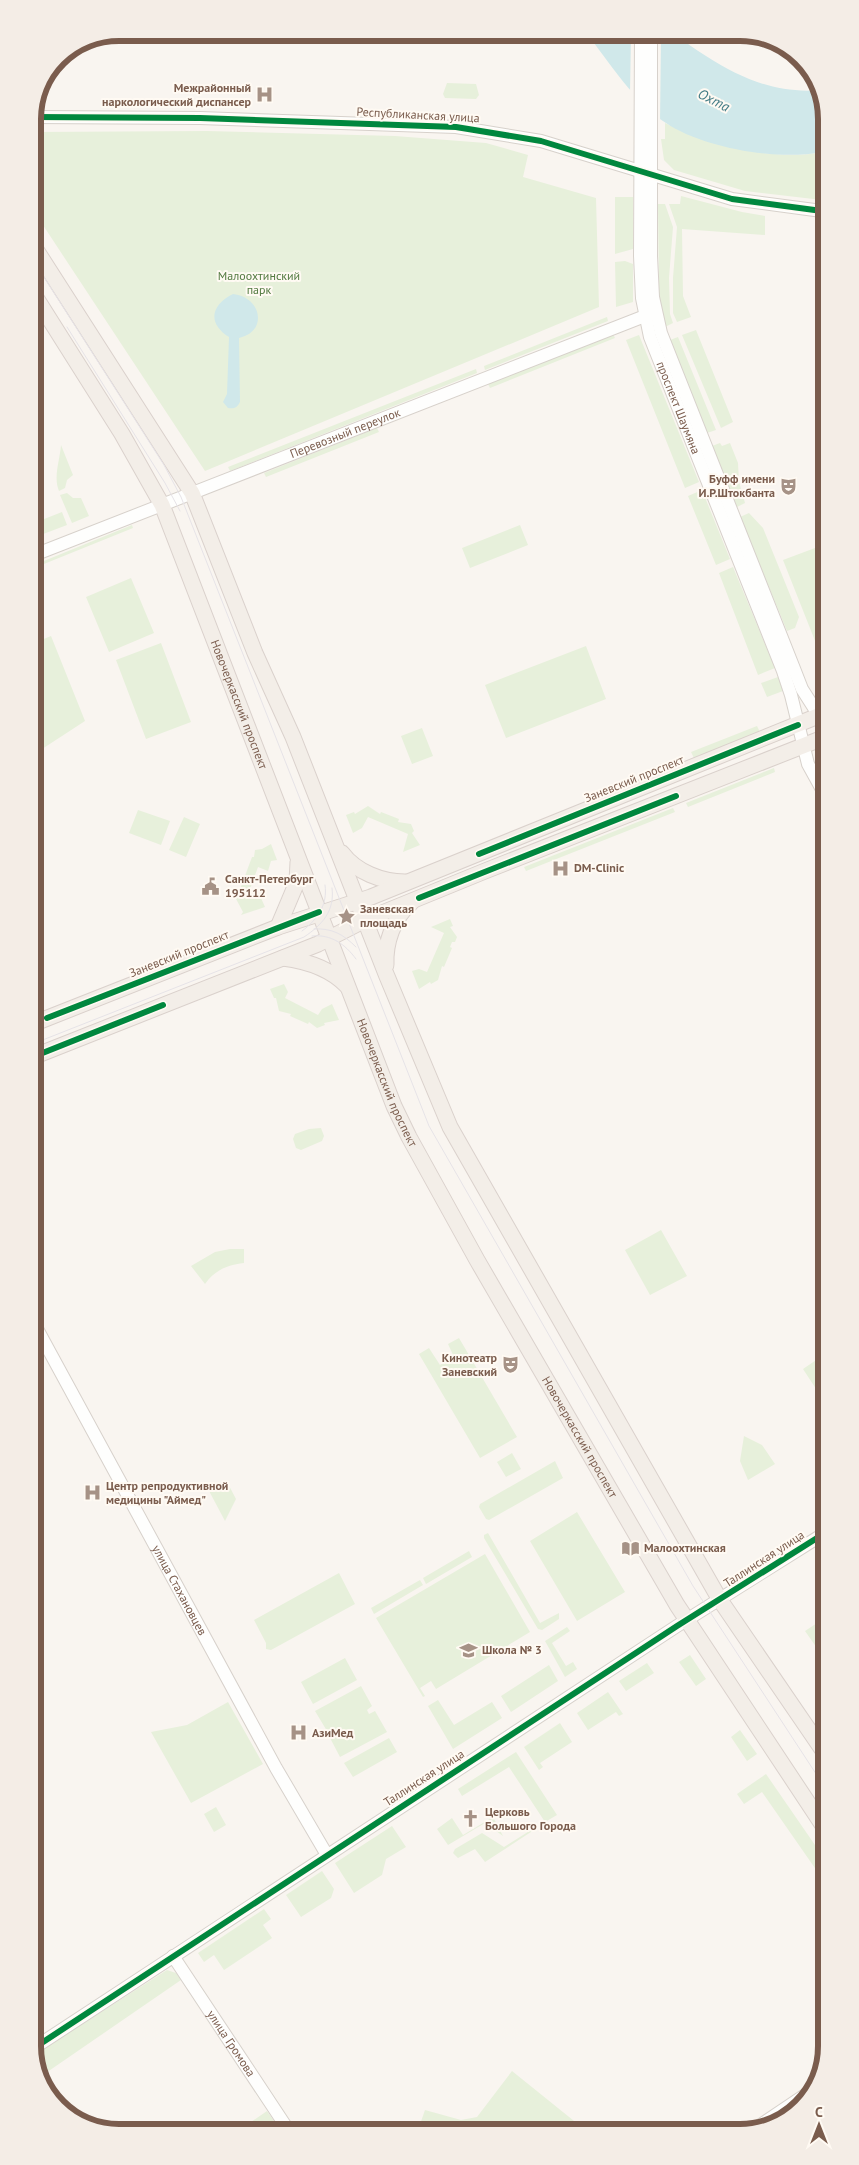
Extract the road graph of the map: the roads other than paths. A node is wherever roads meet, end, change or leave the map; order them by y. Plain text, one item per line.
1 (641, 41) edge
2 (651, 41) edge
3 (41, 117) edge
4 (644, 173) junction
5 (818, 210) edge
6 (41, 257) edge
7 (41, 305) edge
8 (650, 314) junction
9 (192, 493) junction
10 (162, 505) junction
11 (41, 552) edge
12 (818, 712) edge
13 (818, 719) edge
14 (798, 724) junction
15 (818, 740) edge
16 (804, 746) junction
17 (818, 782) edge
18 (335, 844) junction
19 (298, 858) junction
20 (409, 882) junction
21 (419, 898) junction
22 (358, 901) junction
23 (320, 912) junction
24 (365, 920) junction
25 (278, 927) junction
26 (329, 938) junction
27 (283, 958) junction
28 (386, 974) junction
29 (350, 989) junction
30 (41, 1022) edge
31 (41, 1054) edge
32 (41, 1336) edge
33 (818, 1537) edge
34 (720, 1600) junction
35 (686, 1620) junction
36 (818, 1743) edge
37 (818, 1818) edge
38 (327, 1855) junction
39 (172, 1956) junction
40 (41, 2043) edge
41 (790, 2105) edge
42 (774, 2116) edge
43 (284, 2124) edge

1 - 4 street, проспект Шаумяна
2 - 4 street, проспект Шаумяна
3 - 4 street, Республиканская улица
4 - 5 street, Республиканская улица
4 - 8 street, проспект Шаумяна
6 - 9 main road
7 - 10 main road, Новочеркасский проспект
8 - 9 street, Перевозный переулок
8 - 12 street, проспект Шаумяна
8 - 14 street, проспект Шаумяна
9 - 10 street, Перевозный переулок
9 - 18 main road
10 - 11 street, Перевозный переулок
10 - 19 main road, Новочеркасский проспект
13 - 14 main road, Заневский проспект
14 - 16 street, проспект Шаумяна
14 - 20 main road, Заневский проспект
15 - 16 main road
16 - 17 street, проспект Шаумяна
16 - 21 main road
18 - 20 main road
18 - 22 main road
19 - 23 main road, Новочеркасский проспект
19 - 25 main road
20 - 22 main road, Заневский проспект
21 - 24 main road
21 - 28 main road
22 - 23 main road, Заневский проспект
22 - 24 main road
23 - 25 main road, Заневский проспект
23 - 26 main road, Новочеркасский проспект
24 - 26 main road
24 - 28 main road
25 - 30 main road, Заневский проспект
26 - 27 main road
26 - 29 main road, Новочеркасский проспект
27 - 29 main road
27 - 31 main road
28 - 34 main road
29 - 35 main road, Новочеркасский проспект
32 - 38 street, улица Стахановцев
33 - 34 street, Таллинская улица
34 - 35 street, Таллинская улица
34 - 36 main road
35 - 37 main road, Новочеркасский проспект
35 - 38 street, Таллинская улица
38 - 39 street, Таллинская улица
39 - 40 street, Таллинская улица
39 - 43 street, улица Громова
41 - 42 street

